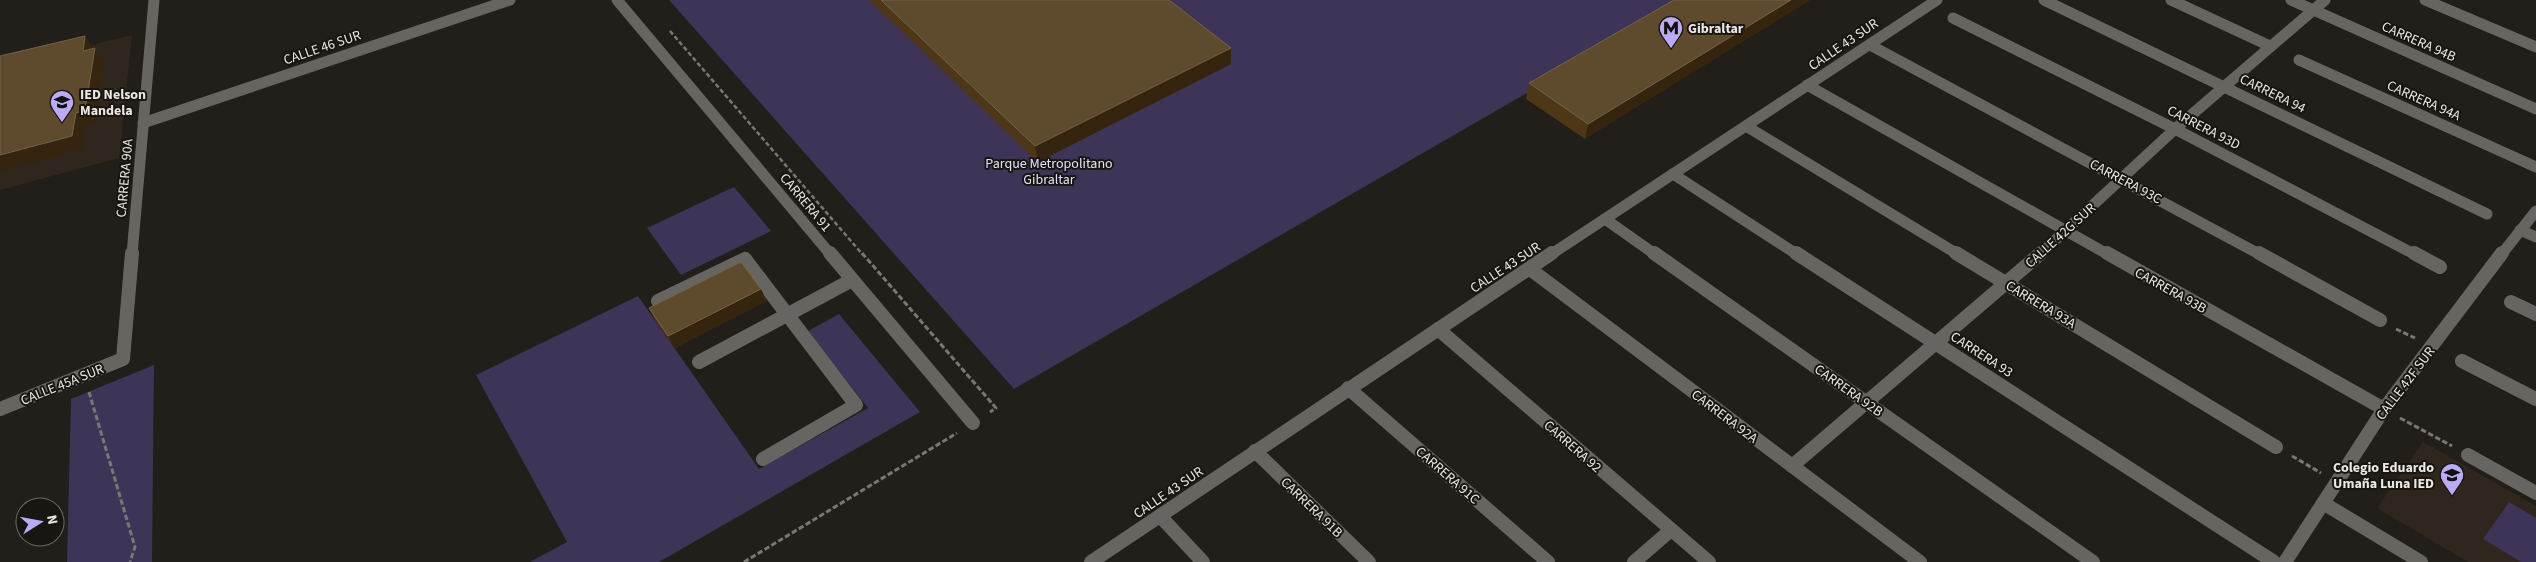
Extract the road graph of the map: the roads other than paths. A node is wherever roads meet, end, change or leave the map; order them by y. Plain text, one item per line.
1 (154, 0) edge
2 (510, 0) edge
3 (617, 0) edge
4 (1937, 0) edge
5 (2044, 0) edge
6 (2171, 0) edge
7 (2291, 0) edge
8 (2325, 0) edge
9 (2425, 0) edge
10 (2313, 10) junction
11 (1953, 18) dead end
12 (1870, 45) junction
13 (2270, 46) junction
14 (2536, 47) edge
15 (2299, 60) dead end
16 (1807, 85) junction
17 (2225, 86) junction
18 (2536, 109) edge
19 (143, 123) junction
20 (1746, 126) junction
21 (2175, 129) junction
22 (2536, 167) edge
23 (1674, 174) junction
24 (2121, 178) junction
25 (2536, 211) edge
26 (2487, 214) dead end
27 (1605, 219) junction
28 (2520, 230) junction
29 (2067, 231) junction
30 (2536, 237) edge
31 (2440, 267) dead end
32 (1530, 269) junction
33 (852, 280) junction
34 (2006, 283) junction
35 (658, 301) edge
36 (2512, 302) dead end
37 (2536, 314) edge
38 (787, 315) junction
39 (2380, 320) dead end
40 (1438, 330) junction
41 (1934, 343) junction
42 (123, 359) joint
43 (2462, 361) dead end
44 (699, 362) dead end
45 (1348, 388) junction
46 (2536, 399) edge
47 (1867, 402) junction
48 (0, 409) edge
49 (2384, 409) junction
50 (973, 423) road end
51 (2276, 447) road end
52 (1255, 451) junction
53 (2468, 455) road end
54 (763, 459) dead end
55 (1792, 466) junction
56 (2536, 493) edge
57 (2323, 503) junction
58 (1160, 516) junction
59 (1671, 530) junction
60 (1091, 562) edge
61 (1203, 562) edge
62 (1369, 562) edge
63 (1548, 562) edge
64 (1634, 562) edge
65 (1710, 562) edge
66 (1920, 562) edge
67 (2093, 562) edge
68 (2274, 562) edge
69 (2284, 562) edge
70 (2421, 562) edge

1 - 19 street, CARRERA 90A
2 - 19 street, CALLE 46 SUR
3 - 33 street, CARRERA 91
4 - 12 street, CALLE 43 SUR
5 - 17 street, CARRERA 94
6 - 13 street
7 - 10 street, CARRERA 94B
8 - 10 street, CALLE 42G SUR
9 - 14 street
10 - 13 street, CALLE 42G SUR
10 - 18 street, CARRERA 94B
11 - 21 street, CARRERA 93D
12 - 16 street, CALLE 43 SUR
12 - 24 street, CARRERA 93C
13 - 17 street, CALLE 42G SUR
15 - 22 street, CARRERA 94A
16 - 20 street, CALLE 43 SUR
16 - 29 street, CARRERA 93B
17 - 21 street, CALLE 42G SUR
17 - 26 street, CARRERA 94
19 - 42 street, CARRERA 90A
20 - 23 street, CALLE 43 SUR
20 - 34 street, CARRERA 93A
21 - 24 street, CALLE 42G SUR
21 - 31 street, CARRERA 93D
23 - 27 street, CALLE 43 SUR
23 - 41 street, CARRERA 93
24 - 29 street, CALLE 42G SUR
24 - 39 street, CARRERA 93C
25 - 28 street, CALLE 42F SUR
27 - 32 street, CALLE 43 SUR
27 - 47 street, CARRERA 92B
28 - 30 street
28 - 49 street, CALLE 42F SUR
29 - 34 street, CALLE 42G SUR
29 - 49 street, CARRERA 93B
32 - 40 street, CALLE 43 SUR
32 - 55 street, CARRERA 92A
33 - 38 street
33 - 50 street, CARRERA 91
34 - 41 street, CALLE 42G SUR
34 - 51 street, CARRERA 93A
35 - 38 street
36 - 37 street
38 - 44 street
38 - 54 street
40 - 45 street, CALLE 43 SUR
40 - 59 street, CARRERA 92
41 - 47 street, CALLE 42G SUR
41 - 68 street, CARRERA 93
42 - 48 street, CALLE 45A SUR
43 - 46 street
45 - 52 street, CALLE 43 SUR
45 - 63 street, CARRERA 91C
47 - 55 street, CALLE 42G SUR
47 - 67 street, CARRERA 92B
49 - 57 street, CALLE 42F SUR
52 - 58 street, CALLE 43 SUR
52 - 62 street, CARRERA 91B
53 - 56 street
55 - 66 street, CARRERA 92A
57 - 69 street, CALLE 42F SUR
57 - 70 street
58 - 60 street, CALLE 43 SUR
58 - 61 street
59 - 64 street
59 - 65 street, CARRERA 92

